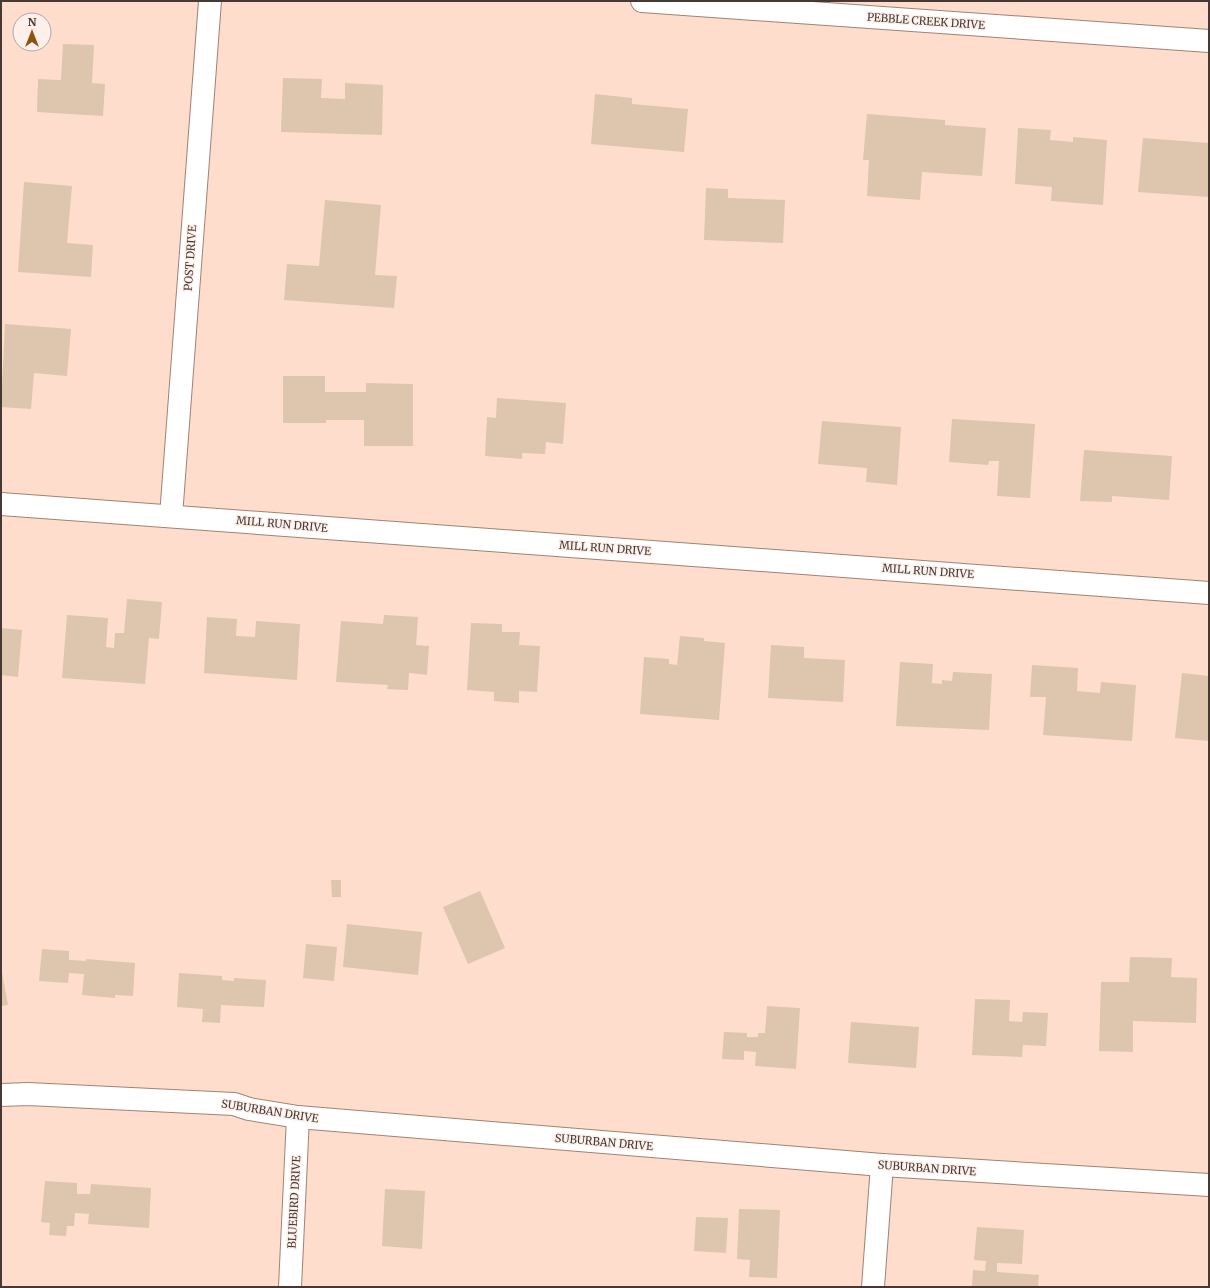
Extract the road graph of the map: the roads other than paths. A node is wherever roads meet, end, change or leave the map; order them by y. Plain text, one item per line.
1 (210, 1) edge
2 (642, 1) edge
3 (1209, 41) edge
4 (1, 504) edge
5 (171, 516) junction
6 (1209, 593) edge
7 (1, 1095) edge
8 (298, 1117) junction
9 (882, 1165) junction
10 (1209, 1186) edge
11 (290, 1287) edge
12 (873, 1287) edge

1 - 5 street, POST DRIVE
2 - 3 street, PEBBLE CREEK DRIVE
4 - 5 street, MILL RUN DRIVE
5 - 6 street, MILL RUN DRIVE
7 - 8 street, SUBURBAN DRIVE
8 - 9 street, SUBURBAN DRIVE
8 - 11 street, BLUEBIRD DRIVE
9 - 10 street, SUBURBAN DRIVE
9 - 12 street

